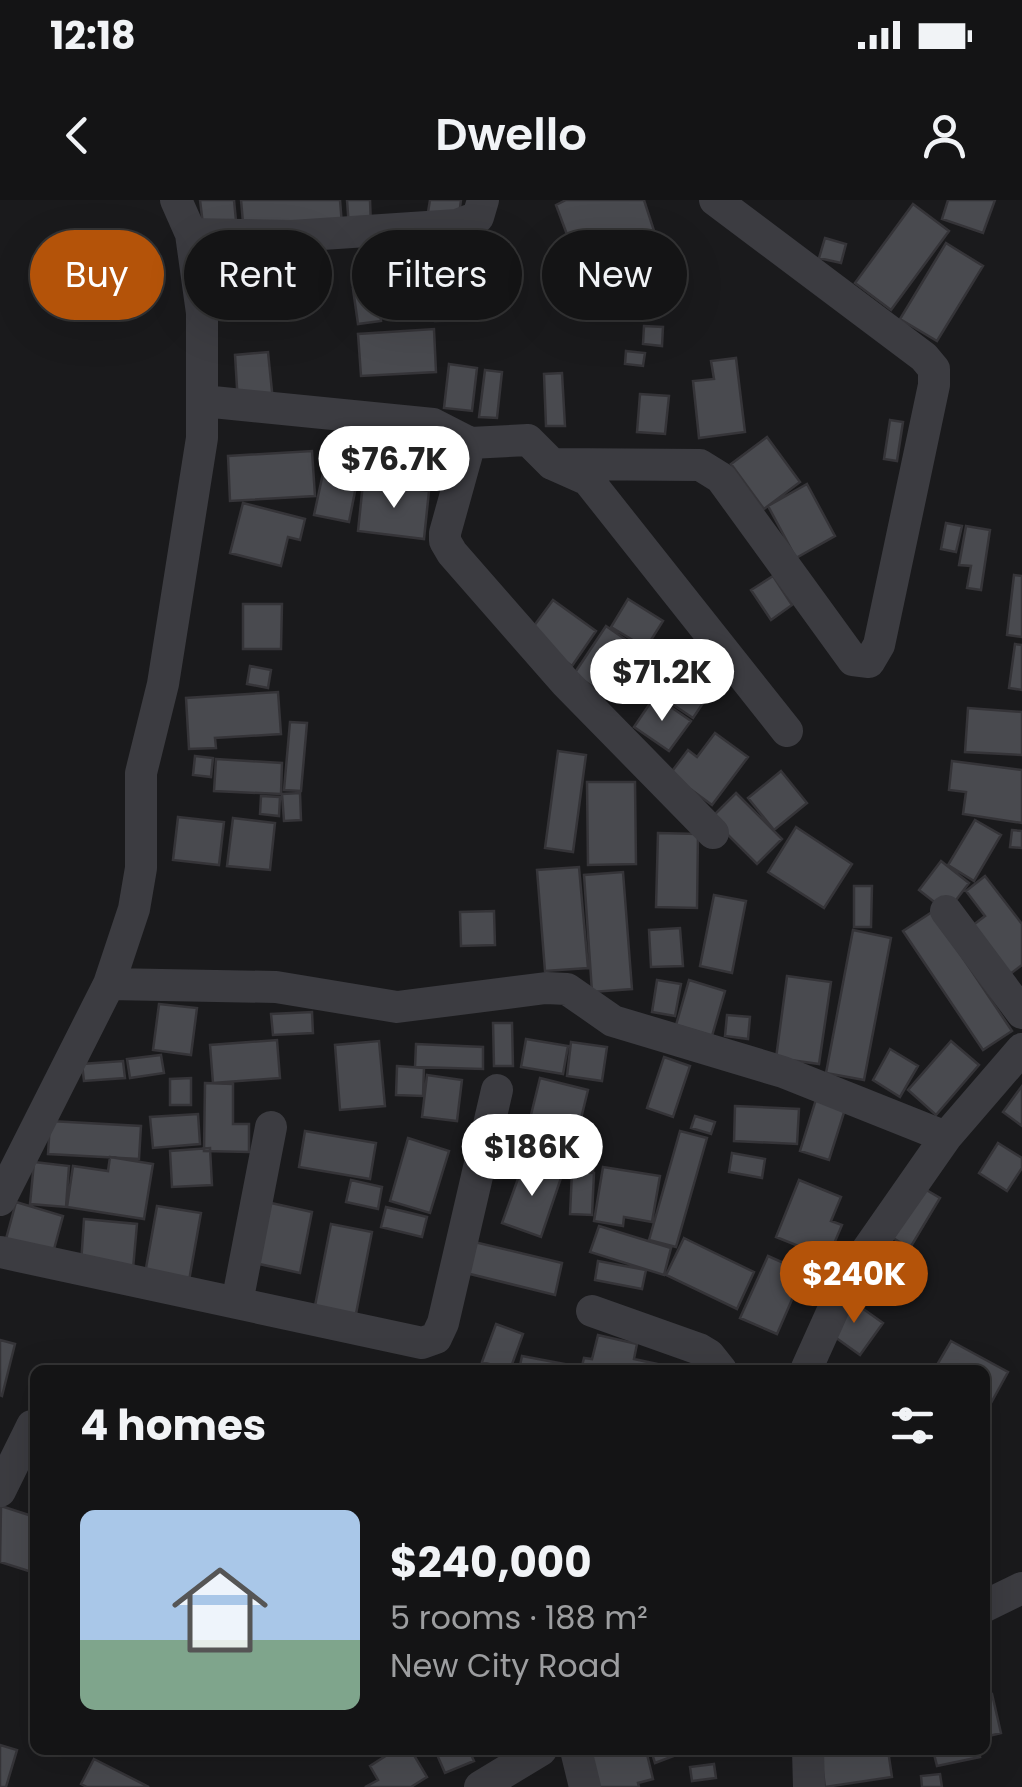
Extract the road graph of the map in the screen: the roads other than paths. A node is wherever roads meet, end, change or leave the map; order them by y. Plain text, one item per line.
1 (176, 200) edge
2 (483, 200) edge
3 (715, 200) edge
4 (189, 230) edge
5 (332, 233) edge
6 (202, 320) edge
7 (204, 400) junction
8 (470, 443) junction
9 (552, 464) junction
10 (786, 730) dead end
11 (712, 833) dead end
12 (946, 911) dead end
13 (109, 984) junction
14 (1022, 1013) edge
15 (1022, 1050) edge
16 (497, 1090) dead end
17 (271, 1126) dead end
18 (946, 1137) junction
19 (0, 1200) edge
20 (0, 1252) edge
21 (237, 1304) junction
22 (592, 1311) dead end
23 (717, 1365) edge
24 (808, 1365) edge
25 (30, 1430) edge
26 (0, 1491) edge
27 (1022, 1588) edge
28 (990, 1604) edge
29 (533, 1755) edge
30 (577, 1755) edge
31 (808, 1755) edge
32 (480, 1787) edge
33 (585, 1787) edge
34 (810, 1787) edge

1 - 4 street
2 - 5 street
3 - 9 street
6 - 7 street
7 - 8 street
7 - 13 street
8 - 9 street
8 - 11 street
9 - 10 street
12 - 14 street
13 - 18 street
13 - 19 street
15 - 18 street
16 - 21 street
17 - 21 street
18 - 24 street
20 - 21 street
22 - 23 street
25 - 26 street
27 - 28 street
29 - 32 street
30 - 33 street
31 - 34 street

